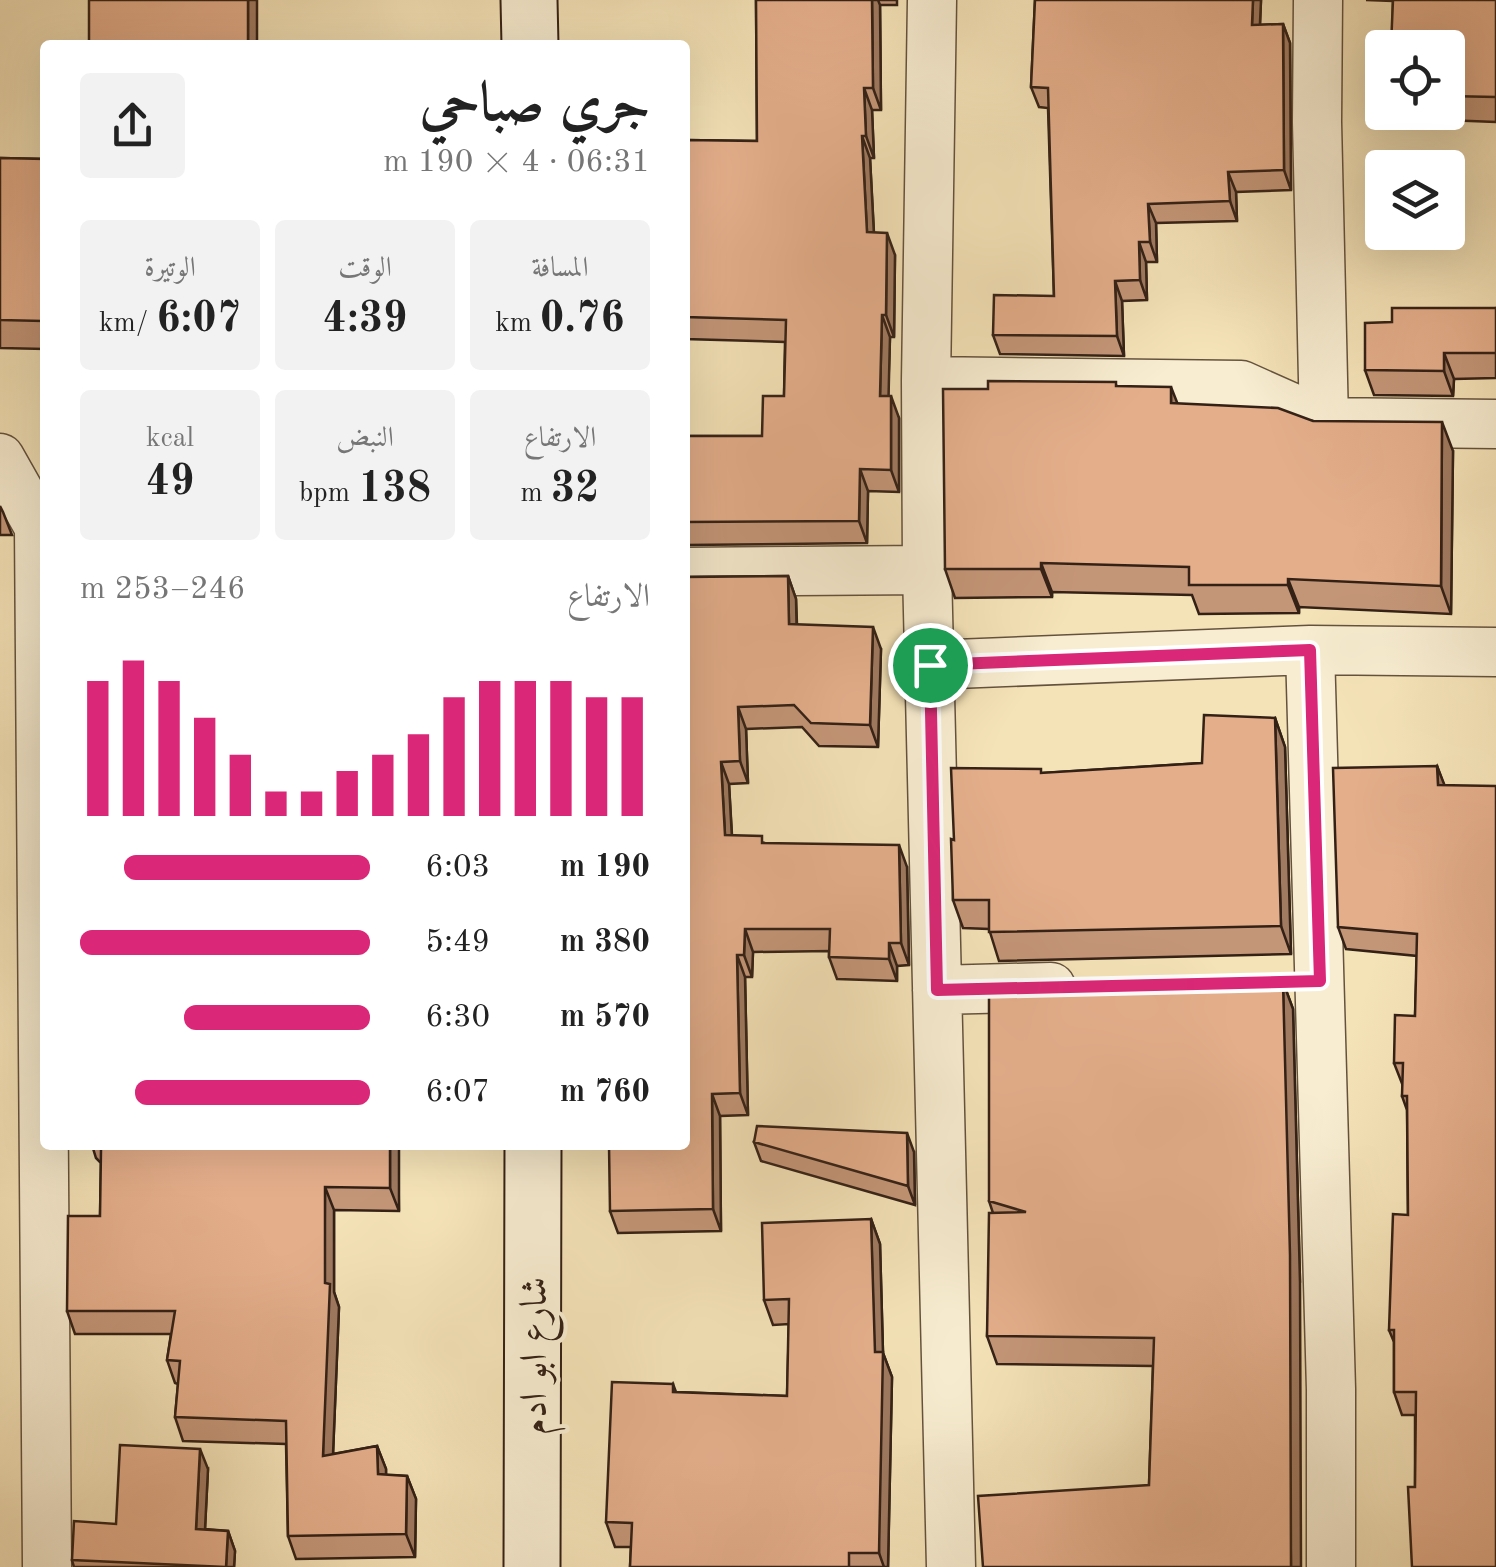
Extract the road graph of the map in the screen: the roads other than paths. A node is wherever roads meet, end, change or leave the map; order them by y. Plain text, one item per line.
1 (529, 0) edge
2 (932, 0) edge
3 (1318, 0) edge
4 (530, 40) edge
5 (926, 382) junction
6 (1324, 422) junction
7 (1496, 424) edge
8 (0, 458) edge
9 (927, 570) junction
10 (690, 572) edge
11 (1310, 650) junction
12 (1496, 652) edge
13 (930, 665) junction
14 (40, 757) edge
15 (1090, 986) edge
16 (937, 990) junction
17 (43, 1150) edge
18 (533, 1150) edge
19 (47, 1567) edge
20 (532, 1567) edge
21 (950, 1567) edge
22 (1331, 1567) edge

1 - 4 street
2 - 5 street
3 - 6 street
5 - 6 street
5 - 9 street
6 - 7 street
8 - 14 street
9 - 10 street
9 - 13 street
11 - 12 street
11 - 13 street
11 - 22 street
13 - 16 street
15 - 16 street
16 - 21 street
17 - 19 street
18 - 20 street, شارع ابو ادم

